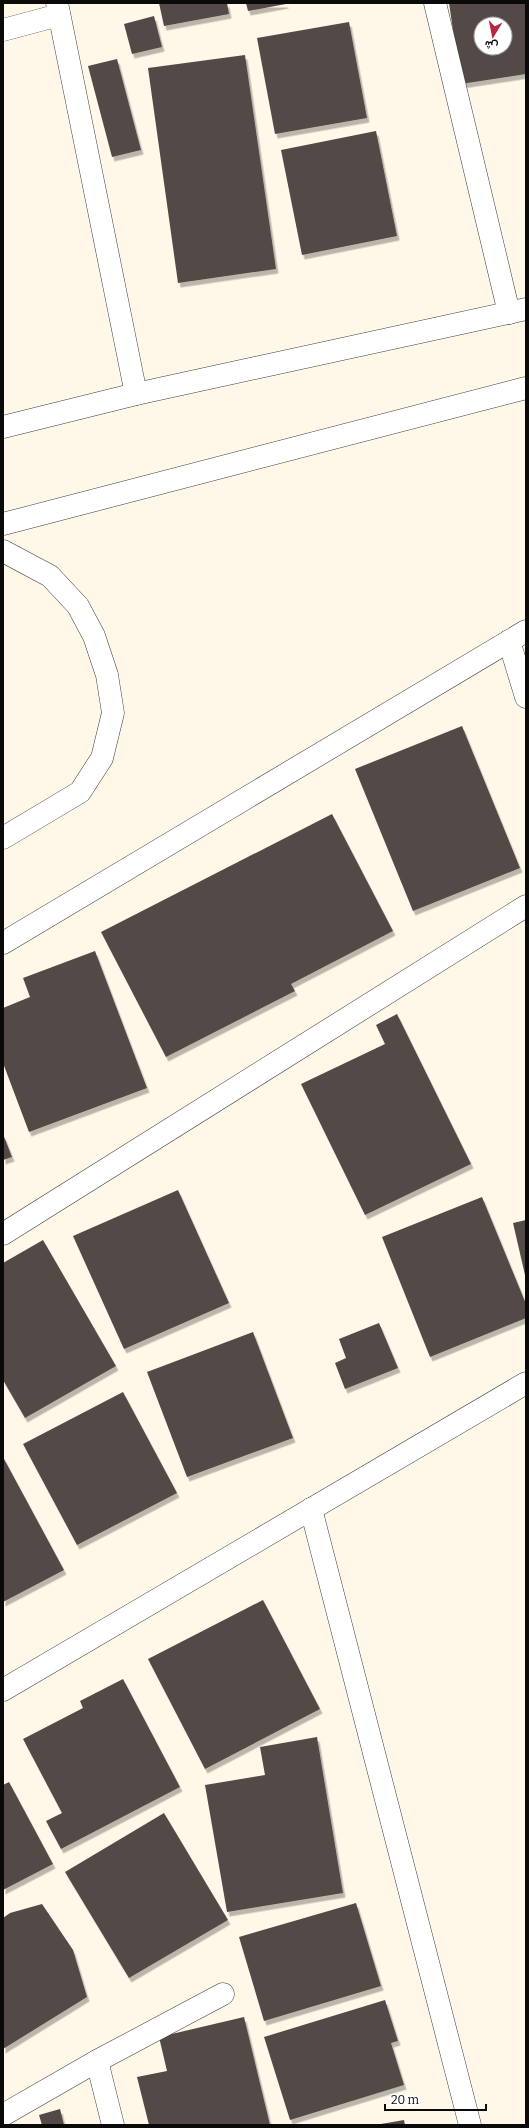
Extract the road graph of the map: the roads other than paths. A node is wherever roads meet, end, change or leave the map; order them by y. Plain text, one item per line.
1 (435, 3) edge
2 (58, 9) edge
3 (3, 30) edge
4 (517, 311) edge
5 (526, 388) edge
6 (136, 394) junction
7 (3, 427) edge
8 (3, 524) edge
9 (3, 551) edge
10 (518, 636) edge
11 (526, 697) edge
12 (3, 838) edge
13 (526, 906) edge
14 (3, 943) edge
15 (3, 1234) edge
16 (526, 1383) edge
17 (311, 1509) junction
18 (3, 1690) edge
19 (223, 1994) dead end
20 (97, 2061) junction
21 (3, 2115) edge
22 (113, 2125) edge
23 (470, 2125) edge

1 - 4 street
2 - 3 street
2 - 6 street
4 - 6 street
5 - 8 street
6 - 7 street
9 - 12 street
10 - 11 street
10 - 14 street
13 - 15 street
16 - 17 street
17 - 18 street
17 - 23 street
19 - 20 street
20 - 21 street
20 - 22 street

